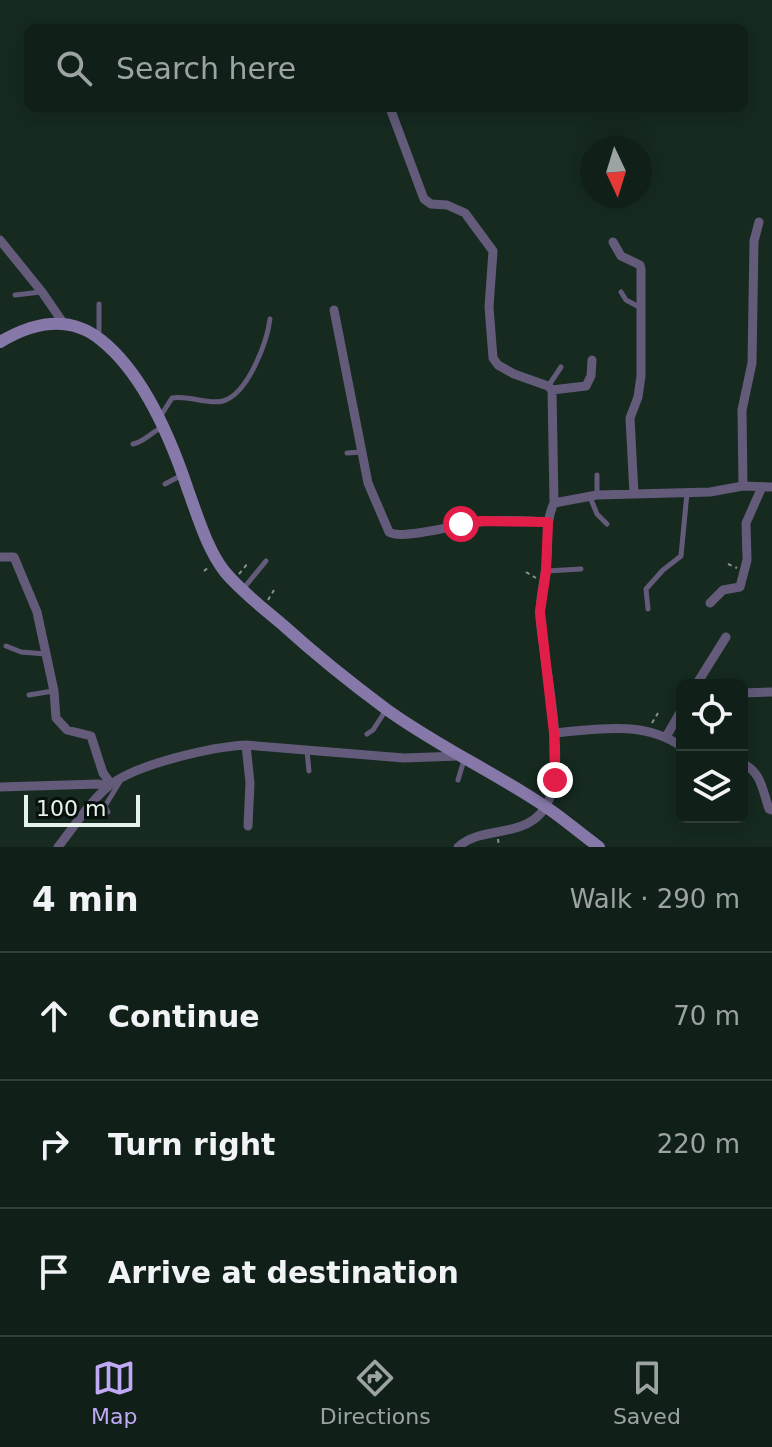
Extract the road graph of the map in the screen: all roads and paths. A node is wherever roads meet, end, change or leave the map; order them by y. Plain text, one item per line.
1 (391, 112) edge
2 (759, 222) dead end
3 (0, 240) edge
4 (613, 242) dead end
5 (42, 292) junction
6 (621, 292) dead end
7 (15, 295) dead end
8 (99, 304) dead end
9 (642, 308) junction
10 (334, 310) dead end
11 (270, 319) dead end
12 (64, 324) junction
13 (99, 338) junction
14 (0, 342) edge
15 (592, 360) dead end
16 (561, 367) dead end
17 (550, 388) junction
18 (162, 422) junction
19 (133, 444) dead end
20 (361, 452) junction
21 (347, 453) dead end
22 (183, 475) junction
23 (597, 475) dead end
24 (165, 484) dead end
25 (743, 486) junction
26 (767, 487) edge
27 (687, 492) junction
28 (634, 494) junction
29 (593, 495) junction
30 (554, 503) junction
31 (548, 522) junction
32 (607, 524) dead end
33 (0, 557) edge
34 (266, 561) dead end
35 (248, 563) dead end
36 (581, 569) dead end
37 (546, 571) junction
38 (526, 572) dead end
39 (544, 582) junction
40 (238, 585) junction
41 (274, 590) dead end
42 (710, 603) dead end
43 (264, 609) junction
44 (648, 609) dead end
45 (726, 637) dead end
46 (6, 646) dead end
47 (47, 654) junction
48 (700, 679) edge
49 (54, 691) junction
50 (772, 692) edge
51 (748, 693) edge
52 (29, 695) dead end
53 (387, 709) junction
54 (658, 713) dead end
55 (676, 720) edge
56 (647, 730) junction
57 (554, 733) junction
58 (367, 734) dead end
59 (666, 737) junction
60 (676, 743) edge
61 (246, 745) junction
62 (307, 750) junction
63 (462, 758) junction
64 (748, 766) edge
65 (309, 771) dead end
66 (122, 779) junction
67 (458, 780) dead end
68 (109, 786) junction
69 (0, 787) edge
70 (546, 807) junction
71 (772, 810) edge
72 (108, 812) dead end
73 (248, 826) dead end
74 (58, 847) edge
75 (458, 847) edge
76 (599, 847) edge

1 - 17 street
2 - 25 street
3 - 5 street
4 - 9 street
5 - 7 lane
5 - 12 street
6 - 9 lane
8 - 13 lane
9 - 28 street
10 - 20 street
11 - 18 lane
12 - 13 street
12 - 14 street
13 - 18 street
15 - 17 street
16 - 17 lane
17 - 30 street
18 - 19 lane
18 - 22 street
20 - 21 lane
20 - 31 street
22 - 24 lane
22 - 40 street
23 - 29 lane
25 - 26 street
25 - 27 street
26 - 42 street
27 - 28 street
27 - 44 lane
28 - 29 street
29 - 30 street
29 - 32 lane
30 - 31 street
31 - 37 street
33 - 47 street
34 - 40 lane
35 - 40 path
36 - 37 lane
37 - 39 street
38 - 39 path
39 - 57 street
40 - 43 street
41 - 43 path
43 - 53 street
45 - 48 street
46 - 47 lane
47 - 49 street
49 - 52 lane
49 - 68 street
50 - 51 street
53 - 58 lane
53 - 63 street
54 - 56 path
55 - 59 street
56 - 57 street
56 - 59 street
57 - 70 street
59 - 60 street
61 - 62 street
61 - 66 street
61 - 73 street
62 - 63 street
62 - 65 lane
63 - 67 lane
63 - 70 street
64 - 71 street
66 - 68 street
66 - 72 lane
68 - 69 street
68 - 74 street
70 - 75 street
70 - 76 street

